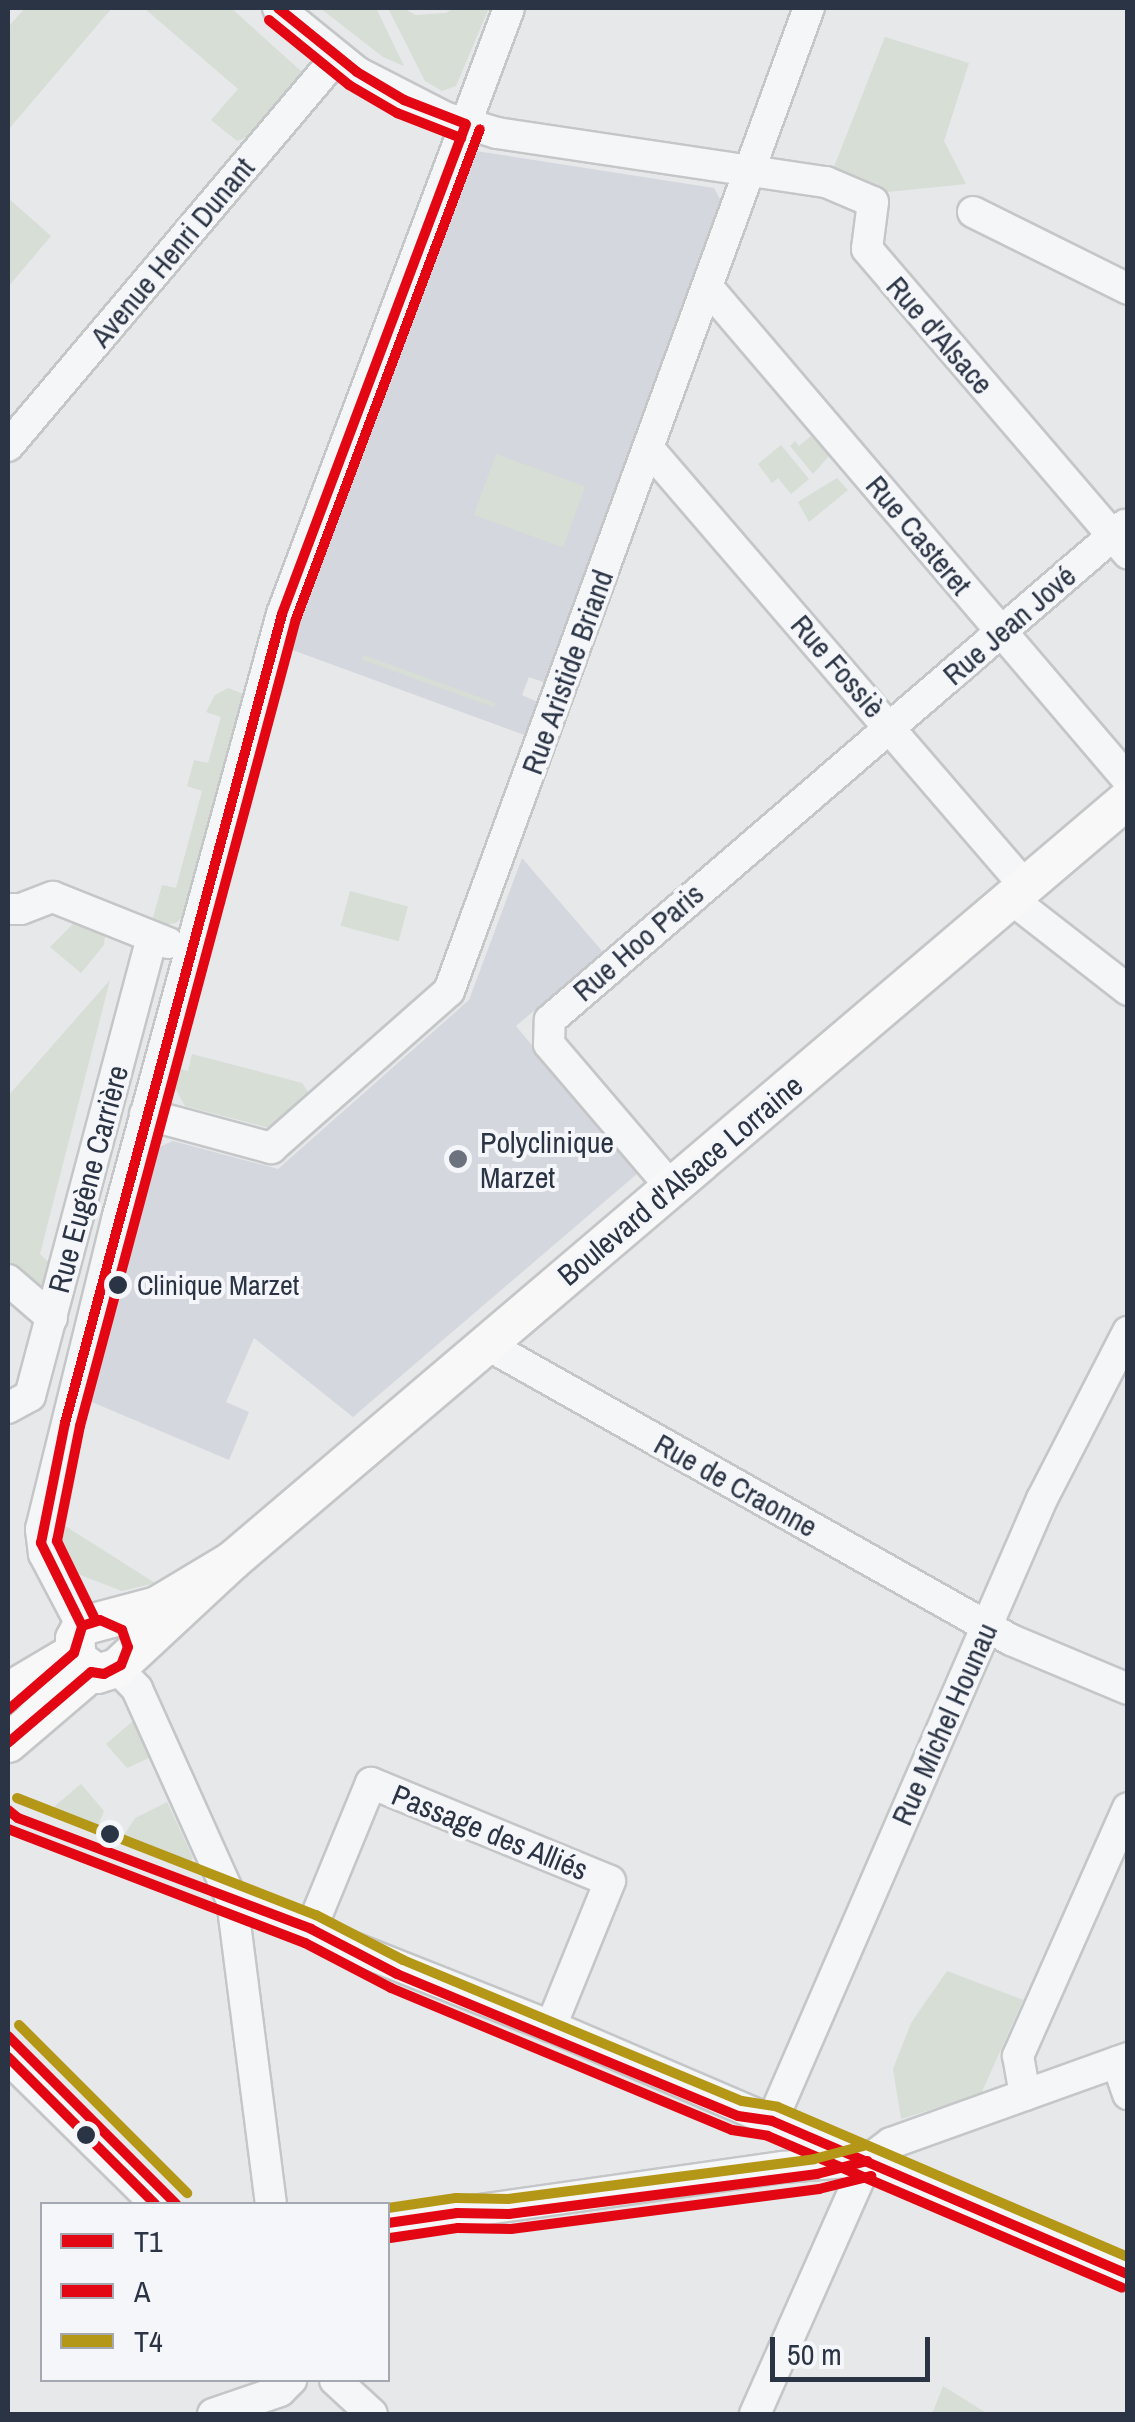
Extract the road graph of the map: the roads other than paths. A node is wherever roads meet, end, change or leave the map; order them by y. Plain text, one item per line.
1 (278, 8) edge
2 (509, 8) edge
3 (809, 8) edge
4 (336, 57) junction
5 (466, 124) junction
6 (750, 170) junction
7 (973, 212) dead end
8 (1128, 289) edge
9 (710, 290) junction
10 (8, 446) edge
11 (649, 449) junction
12 (1123, 538) edge
13 (1001, 632) junction
14 (890, 727) junction
15 (1128, 780) edge
16 (1128, 799) edge
17 (1018, 892) junction
18 (12, 915) edge
19 (152, 937) junction
20 (189, 951) junction
21 (1128, 990) edge
22 (145, 1114) junction
23 (672, 1187) junction
24 (8, 1280) edge
25 (52, 1318) junction
26 (1127, 1333) edge
27 (486, 1344) junction
28 (19, 1402) edge
29 (986, 1626) junction
30 (98, 1649) junction
31 (1128, 1689) edge
32 (8, 1692) edge
33 (8, 1710) edge
34 (8, 1743) edge
35 (1128, 1808) edge
36 (232, 1900) junction
37 (310, 1930) junction
38 (551, 2026) junction
39 (8, 2058) edge
40 (1122, 2060) edge
41 (1128, 2094) edge
42 (1025, 2095) junction
43 (772, 2121) junction
44 (867, 2161) junction
45 (154, 2202) edge
46 (271, 2202) edge
47 (390, 2223) edge
48 (1128, 2274) edge
49 (289, 2382) edge
50 (214, 2414) edge
51 (755, 2414) edge

1 - 4 street
2 - 5 street
3 - 6 street, Rue Aristide Briand
4 - 5 street
4 - 10 street, Avenue Henri Dunant
5 - 6 street
5 - 20 street
6 - 9 street, Rue Aristide Briand
6 - 12 street, Rue d'Alsace
7 - 8 street
9 - 11 street, Rue Aristide Briand
9 - 13 street, Rue Casteret
11 - 14 street, Rue Fossiè
11 - 22 street, Rue Aristide Briand
12 - 13 street, Rue Jean Jové
13 - 14 street, Rue Jean Jové
13 - 15 street, Rue Casteret
14 - 17 street, Rue Fossiè
14 - 23 street, Rue Hoo Paris
16 - 17 main road, Boulevard d'Alsace Lorraine
17 - 21 street, Rue Fossiè
17 - 23 main road, Boulevard d'Alsace Lorraine
18 - 19 street
19 - 20 street
19 - 25 street, Rue Eugène Carrière
20 - 22 street
22 - 30 street
23 - 27 main road, Boulevard d'Alsace Lorraine
24 - 25 street
25 - 28 street, Rue Eugène Carrière
26 - 29 street, Rue Michel Hounau
27 - 29 street, Rue de Craonne
27 - 30 main road, Boulevard d'Alsace Lorraine
29 - 31 street, Rue de Craonne
29 - 43 street, Rue Michel Hounau
30 - 32 main road
30 - 33 main road, Boulevard d'Alsace Lorraine
30 - 34 main road, Boulevard d'Alsace Lorraine
30 - 36 street
35 - 42 street
36 - 37 street
36 - 46 street
37 - 38 street
37 - 38 street, Passage des Alliés
38 - 43 street
39 - 45 street
40 - 41 street
40 - 42 street
42 - 44 street
43 - 44 street
44 - 47 street
44 - 48 street
44 - 51 street
49 - 50 street

